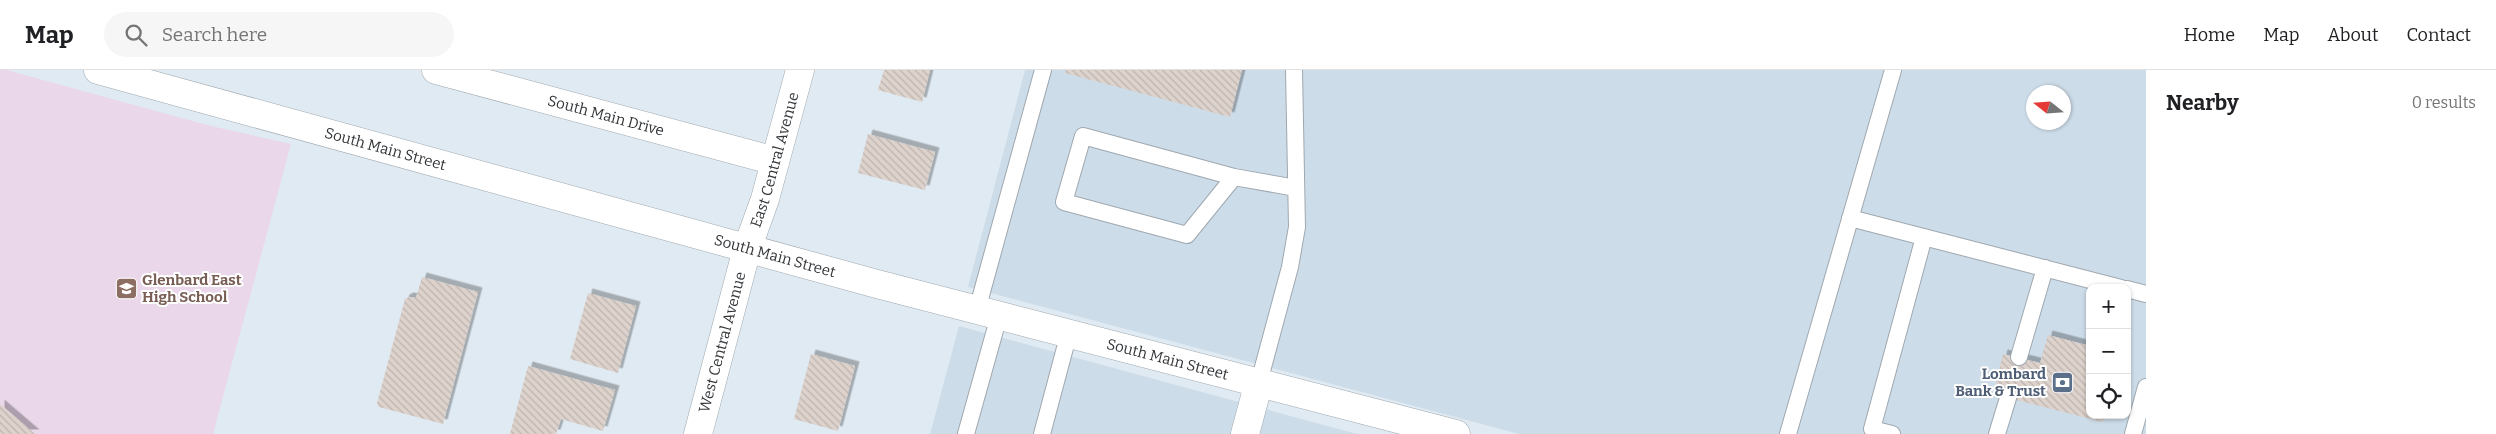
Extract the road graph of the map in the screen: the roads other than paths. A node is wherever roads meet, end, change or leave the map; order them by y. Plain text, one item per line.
1 (98, 70) edge
2 (436, 70) edge
3 (800, 70) edge
4 (1043, 70) edge
5 (1294, 70) edge
6 (1893, 70) edge
7 (775, 160) junction
8 (1234, 178) junction
9 (1296, 188) junction
10 (1850, 218) junction
11 (1924, 237) junction
12 (747, 249) junction
13 (2045, 268) junction
14 (2105, 284) edge
15 (2131, 291) edge
16 (2146, 294) edge
17 (988, 313) junction
18 (1070, 334) junction
19 (2019, 357) dead end
20 (1260, 382) junction
21 (2146, 386) edge
22 (2008, 398) dead end
23 (698, 434) edge
24 (966, 434) edge
25 (1042, 434) edge
26 (1245, 434) edge
27 (1456, 434) edge
28 (1788, 434) edge
29 (1892, 434) edge
30 (1997, 434) edge
31 (2133, 434) edge

1 - 12 main road, South Main Street
2 - 7 main road, South Main Drive
3 - 7 main road, East Central Avenue
4 - 17 lane
5 - 9 lane
6 - 10 lane
7 - 12 main road, East Central Avenue
8 - 8 lane
8 - 9 lane
9 - 20 lane
10 - 11 lane
10 - 28 lane
11 - 13 lane
11 - 29 lane
12 - 17 main road, South Main Street
12 - 23 main road, West Central Avenue
13 - 14 lane
13 - 19 lane
15 - 16 lane
17 - 18 main road, South Main Street
17 - 24 lane
18 - 20 main road, South Main Street
18 - 25 lane
20 - 26 main road
20 - 27 main road, South Main Street
21 - 31 lane
22 - 30 lane

